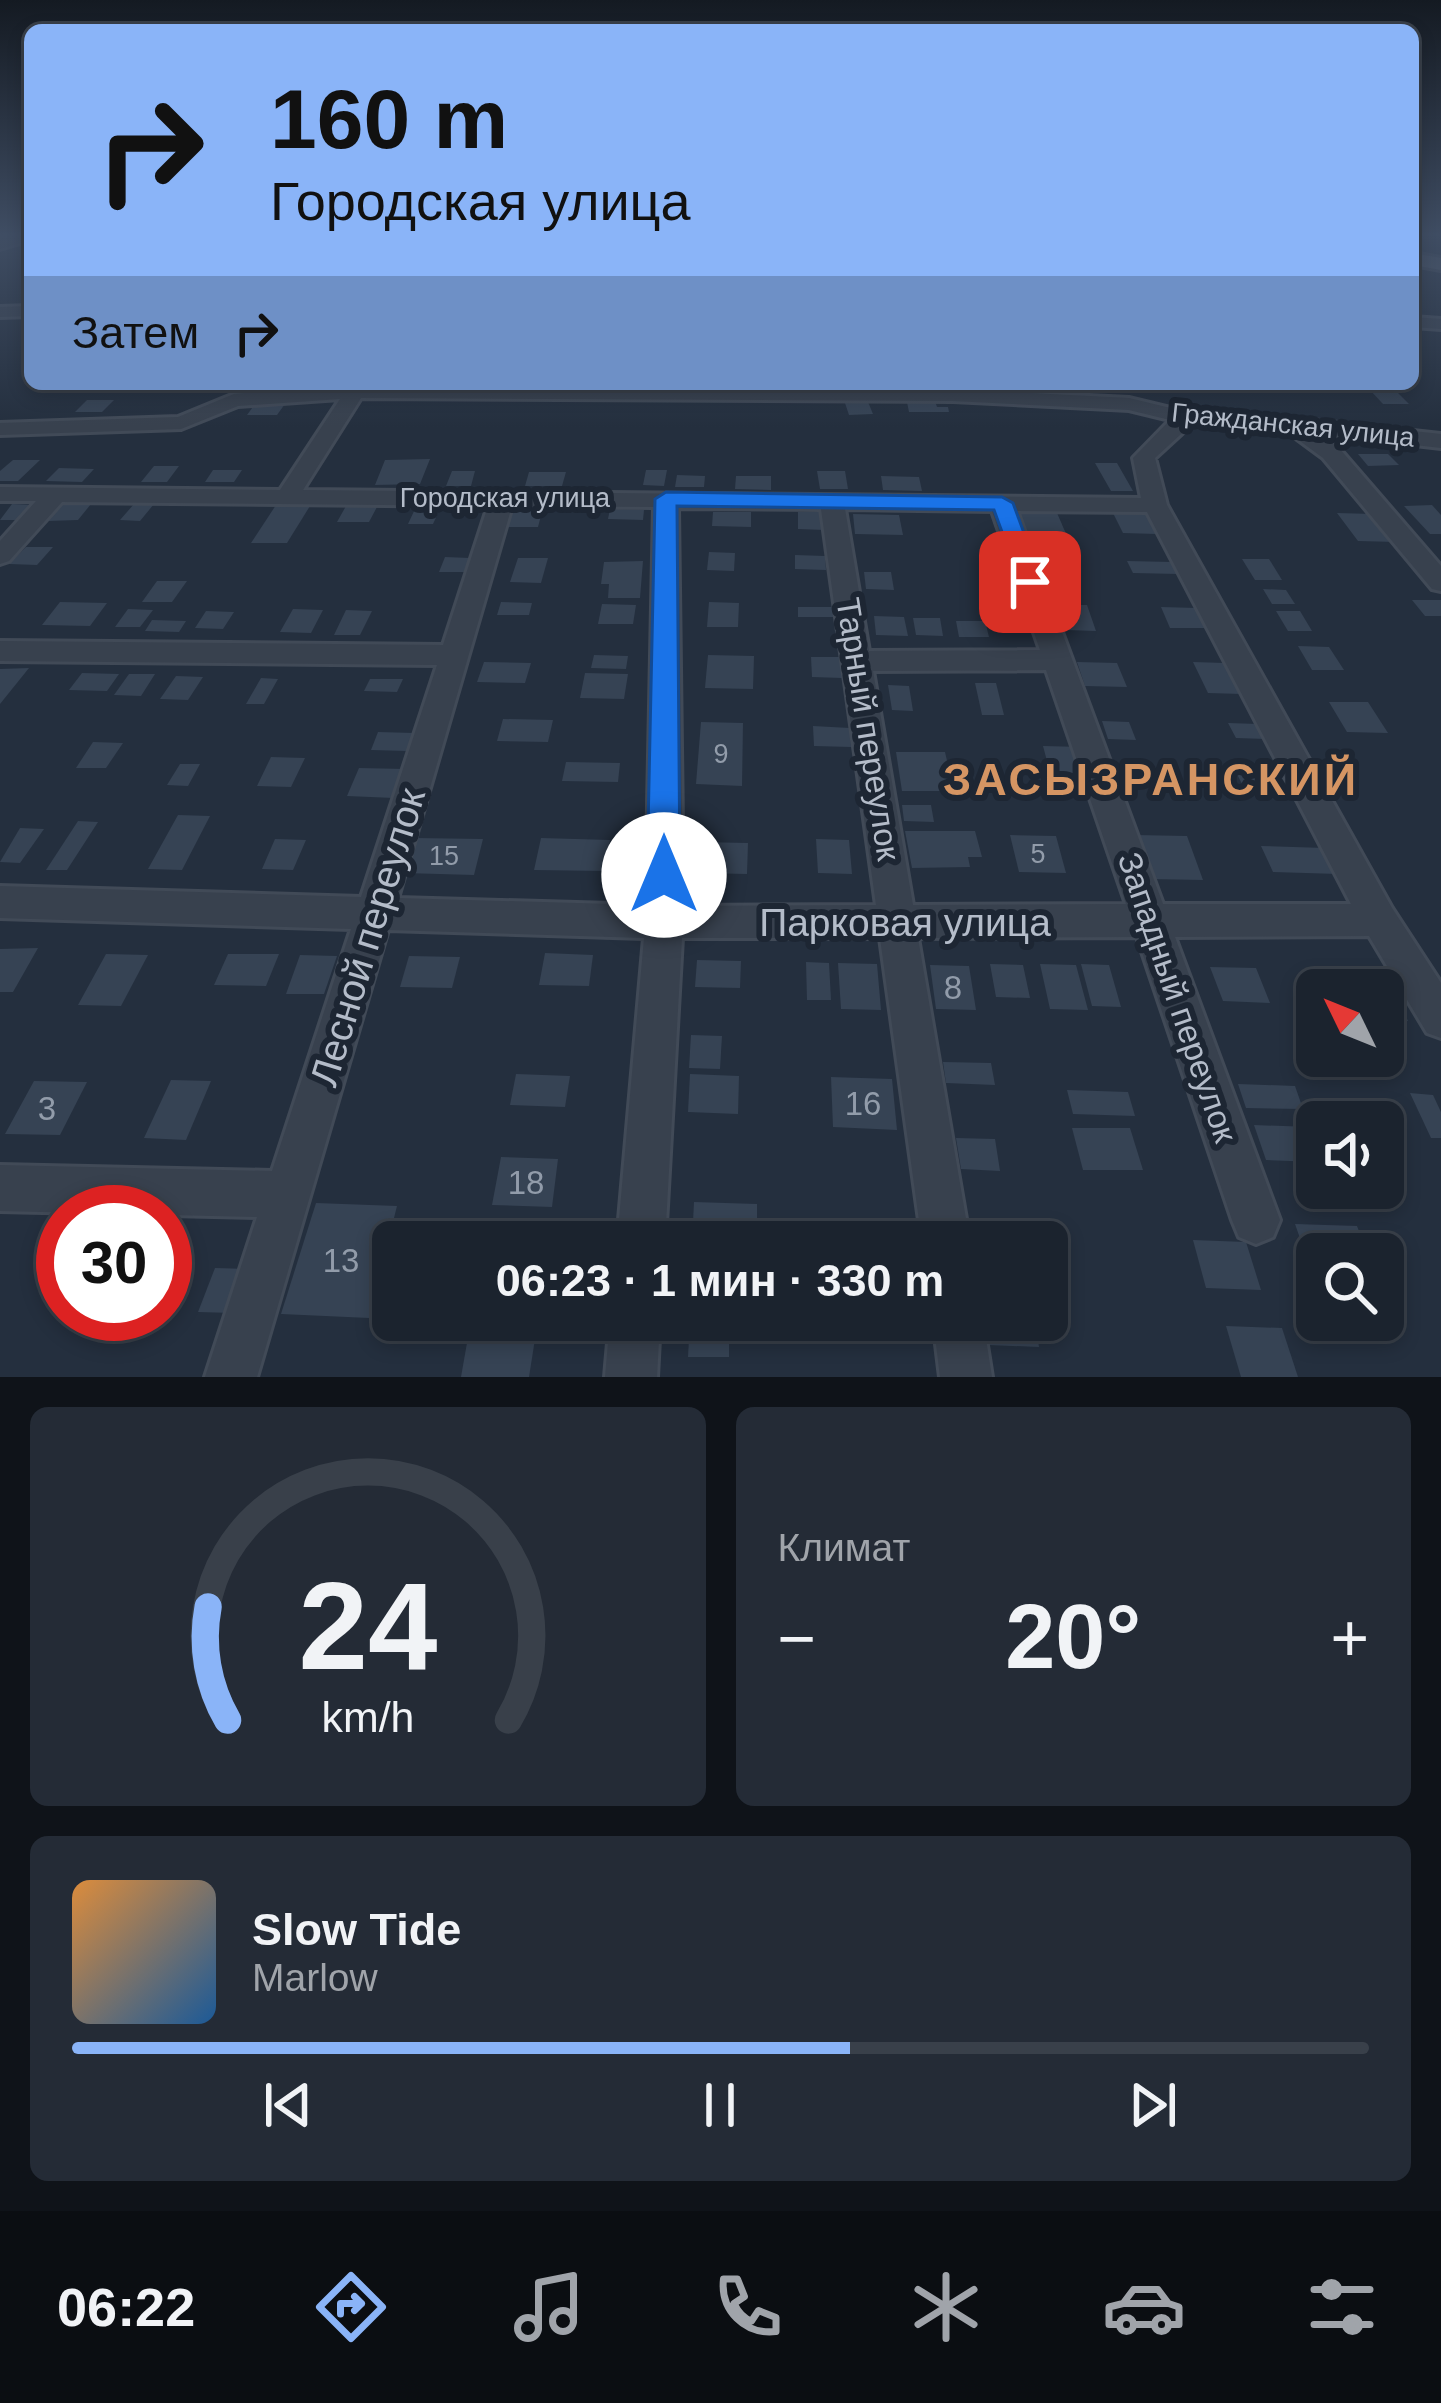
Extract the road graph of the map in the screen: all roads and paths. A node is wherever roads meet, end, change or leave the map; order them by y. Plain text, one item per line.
1 (336, 390) edge
2 (356, 390) edge
3 (556, 390) edge
4 (1187, 418) junction
5 (1289, 422) junction
6 (0, 429) edge
7 (1441, 441) edge
8 (0, 494) edge
9 (56, 495) junction
10 (288, 495) junction
11 (503, 497) junction
12 (666, 499) junction
13 (832, 502) junction
14 (1002, 503) junction
15 (1154, 505) junction
16 (0, 556) edge
17 (1441, 584) edge
18 (0, 651) edge
19 (450, 656) junction
20 (1058, 660) junction
21 (858, 662) junction
22 (0, 902) edge
23 (378, 911) junction
24 (1152, 920) junction
25 (1379, 920) junction
26 (664, 922) junction
27 (901, 923) junction
28 (1441, 1019) edge
29 (0, 1188) edge
30 (286, 1194) junction
31 (1256, 1220) dead end
32 (643, 1221) edge
33 (943, 1221) edge
34 (634, 1341) edge
35 (961, 1341) edge
36 (231, 1377) edge
37 (631, 1377) edge
38 (966, 1377) edge

1 - 6 street, Гражданская улица
2 - 10 street
3 - 4 street, Гражданская улица
4 - 5 street, Гражданская улица
4 - 15 street
5 - 7 street, Гражданская улица
5 - 17 street
8 - 9 street, Городская улица
9 - 10 street, Городская улица
9 - 16 street
10 - 11 street, Городская улица
11 - 12 street, Городская улица
11 - 19 street, Лесной переулок
12 - 13 street, Городская улица
12 - 26 street
13 - 14 street, Городская улица
13 - 21 street, Тарный переулок
14 - 15 street, Городская улица
14 - 20 street, Западный переулок
15 - 25 street
18 - 19 street
19 - 23 street, Лесной переулок
20 - 21 street
20 - 24 street, Западный переулок
21 - 27 street, Тарный переулок
22 - 23 street, Парковая улица
23 - 26 street, Парковая улица
23 - 30 street, Лесной переулок
24 - 25 street, Парковая улица
24 - 27 street, Парковая улица
24 - 31 street, Западный переулок
25 - 28 street
26 - 27 street, Парковая улица
26 - 32 street
27 - 33 street, Тарный переулок
29 - 30 street
30 - 36 street, Лесной переулок
34 - 37 street
35 - 38 street

